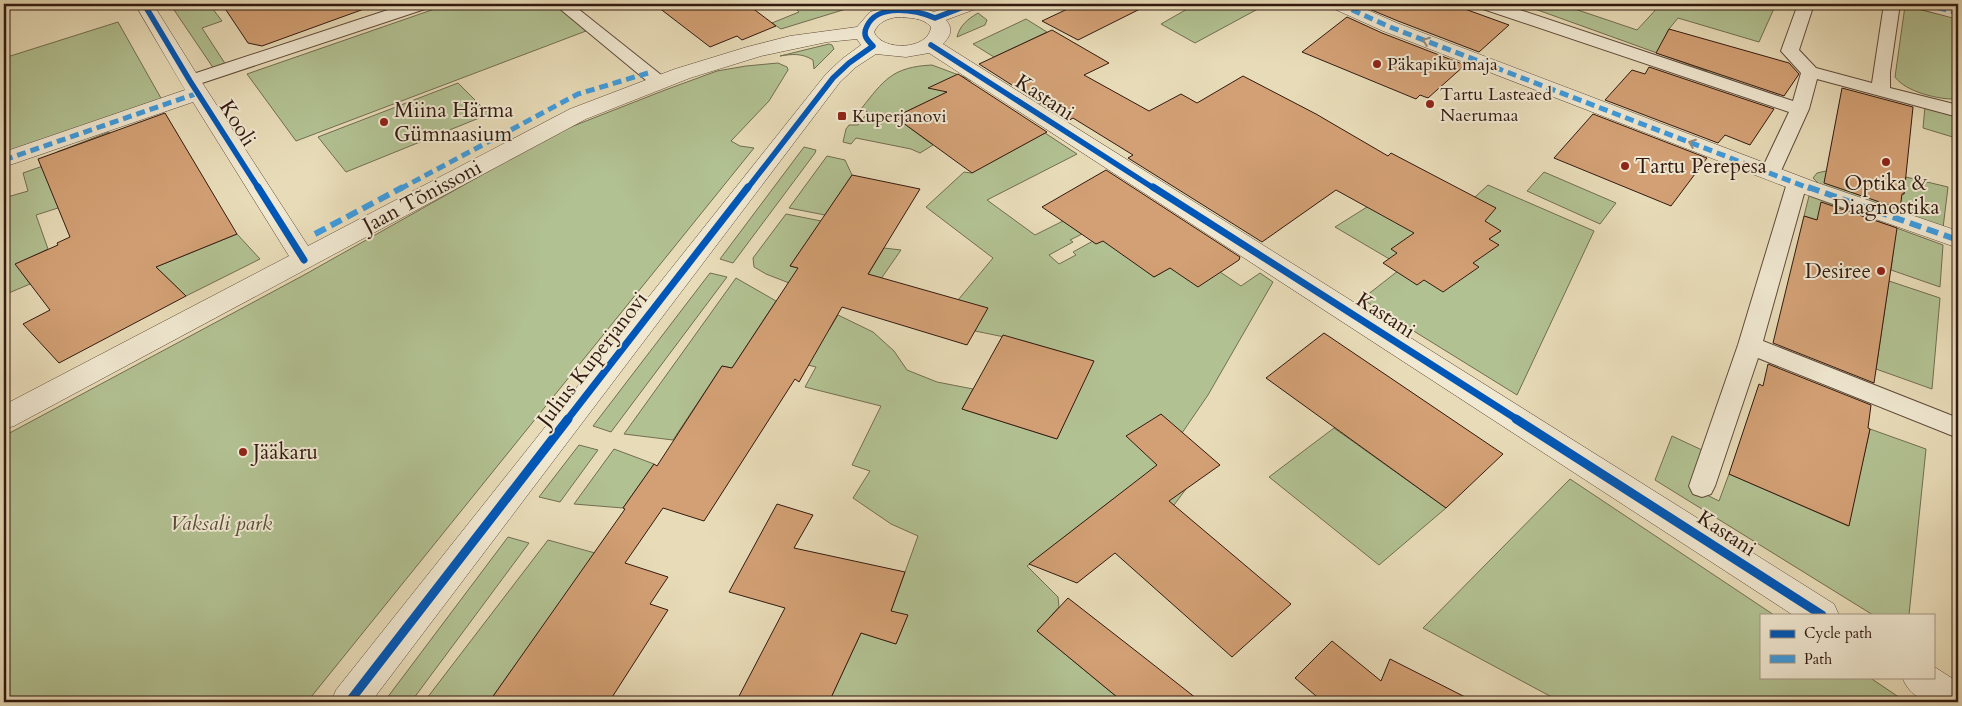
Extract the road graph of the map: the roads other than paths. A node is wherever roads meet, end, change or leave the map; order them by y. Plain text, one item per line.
1 (144, 4) edge
2 (422, 4) edge
3 (562, 4) edge
4 (971, 4) edge
5 (1339, 4) edge
6 (1486, 4) edge
7 (1806, 4) edge
8 (1892, 4) edge
9 (1924, 4) edge
10 (875, 9) edge
11 (1958, 13) edge
12 (935, 18) junction
13 (868, 39) junction
14 (931, 45) junction
15 (1810, 72) junction
16 (659, 82) junction
17 (194, 87) junction
18 (1881, 90) junction
19 (1800, 109) junction
20 (1958, 111) edge
21 (4, 160) edge
22 (1770, 173) junction
23 (1797, 183) junction
24 (1958, 240) edge
25 (304, 260) junction
26 (1750, 345) junction
27 (4, 418) edge
28 (1958, 428) edge
29 (1702, 486) dead end
30 (1820, 614) edge
31 (1921, 678) edge
32 (349, 702) edge
33 (1958, 702) edge

1 - 17 street, Kooli
2 - 17 lane
3 - 16 lane
4 - 12 street
22 -> 5 street
6 - 19 lane
7 - 15 lane
8 - 18 lane
9 - 11 street
10 - 12 street
10 - 13 street, Julius Kuperjanovi
12 - 14 street
13 - 14 street, Jaan Tõnissoni
13 - 16 street, Jaan Tõnissoni
13 - 32 street, Julius Kuperjanovi
14 - 30 street, Kastani
15 - 18 lane
15 - 19 lane
16 - 25 street, Jaan Tõnissoni
17 - 21 street
17 - 25 street, Kooli
18 - 20 lane
19 - 22 lane
22 - 23 street
23 - 24 street
23 - 26 lane
25 - 27 street, Jaan Tõnissoni
26 - 28 lane
26 - 29 lane
31 - 33 street

